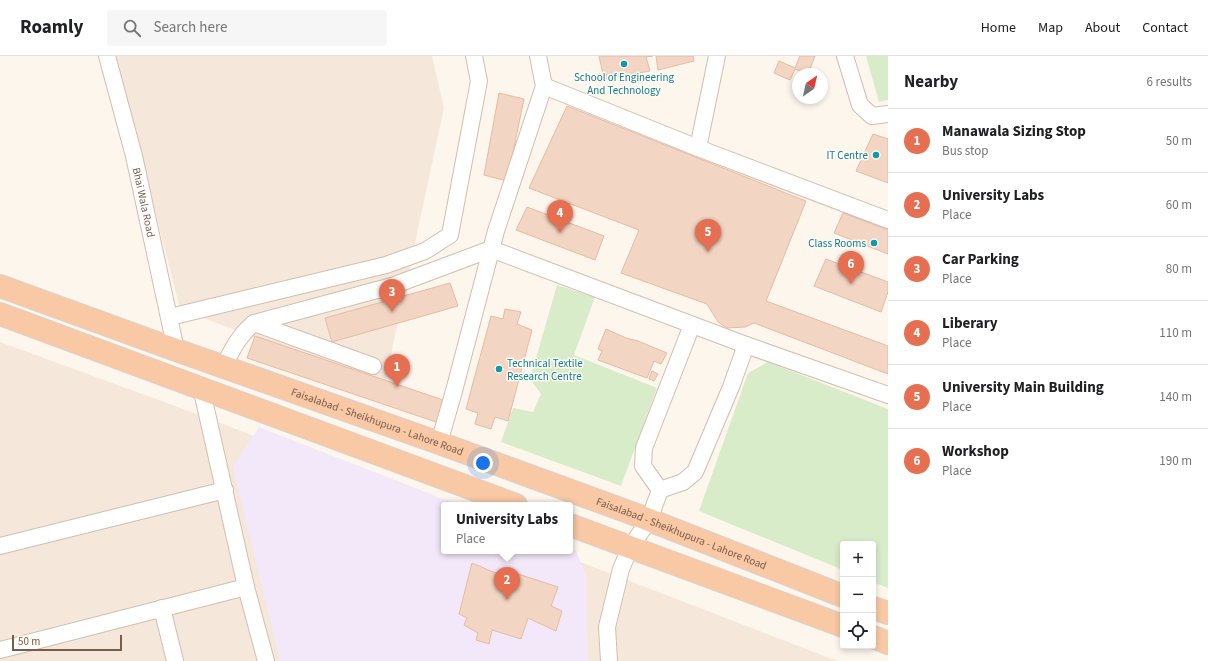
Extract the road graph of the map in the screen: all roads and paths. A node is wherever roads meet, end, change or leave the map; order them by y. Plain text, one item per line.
1 (108, 56) edge
2 (474, 56) edge
3 (538, 56) edge
4 (717, 56) edge
5 (845, 56) edge
6 (544, 86) junction
7 (888, 114) edge
8 (698, 148) junction
9 (888, 220) edge
10 (491, 249) junction
11 (0, 286) edge
12 (0, 314) edge
13 (170, 317) junction
14 (254, 323) junction
15 (692, 325) junction
16 (746, 345) junction
17 (176, 350) junction
18 (224, 366) junction
19 (373, 366) dead end
20 (201, 387) junction
21 (888, 395) edge
22 (439, 443) junction
23 (224, 490) junction
24 (660, 490) junction
25 (508, 502) edge
26 (649, 520) junction
27 (573, 526) edge
28 (0, 546) edge
29 (630, 548) junction
30 (246, 587) junction
31 (840, 595) edge
32 (162, 608) junction
33 (876, 609) edge
34 (888, 613) edge
35 (840, 625) edge
36 (876, 638) edge
37 (888, 643) edge
38 (0, 650) edge
39 (175, 661) edge
40 (266, 661) edge
41 (608, 661) edge

1 - 13 street, Bhai Wala Road
2 - 13 street
3 - 6 street
4 - 8 street
5 - 7 street
6 - 8 street
6 - 10 street
8 - 9 street
10 - 14 street
10 - 15 street
10 - 22 street
11 - 17 highway, Faisalabad - Sheikhupura - Lahore Road
12 - 20 highway
13 - 17 street, Bhai Wala Road
14 - 18 street
14 - 19 street
15 - 16 street
15 - 24 street
16 - 21 street
16 - 24 street
17 - 18 highway, Faisalabad - Sheikhupura - Lahore Road
18 - 22 highway, Faisalabad - Sheikhupura - Lahore Road
20 - 23 street
20 - 25 highway
22 - 26 highway, Faisalabad - Sheikhupura - Lahore Road
23 - 28 street
23 - 30 street
24 - 26 street
26 - 29 street
26 - 31 highway, Faisalabad - Sheikhupura - Lahore Road
27 - 29 highway
29 - 35 highway
29 - 41 street
30 - 32 street
30 - 40 street
32 - 38 street
32 - 39 street
33 - 34 highway
36 - 37 highway

